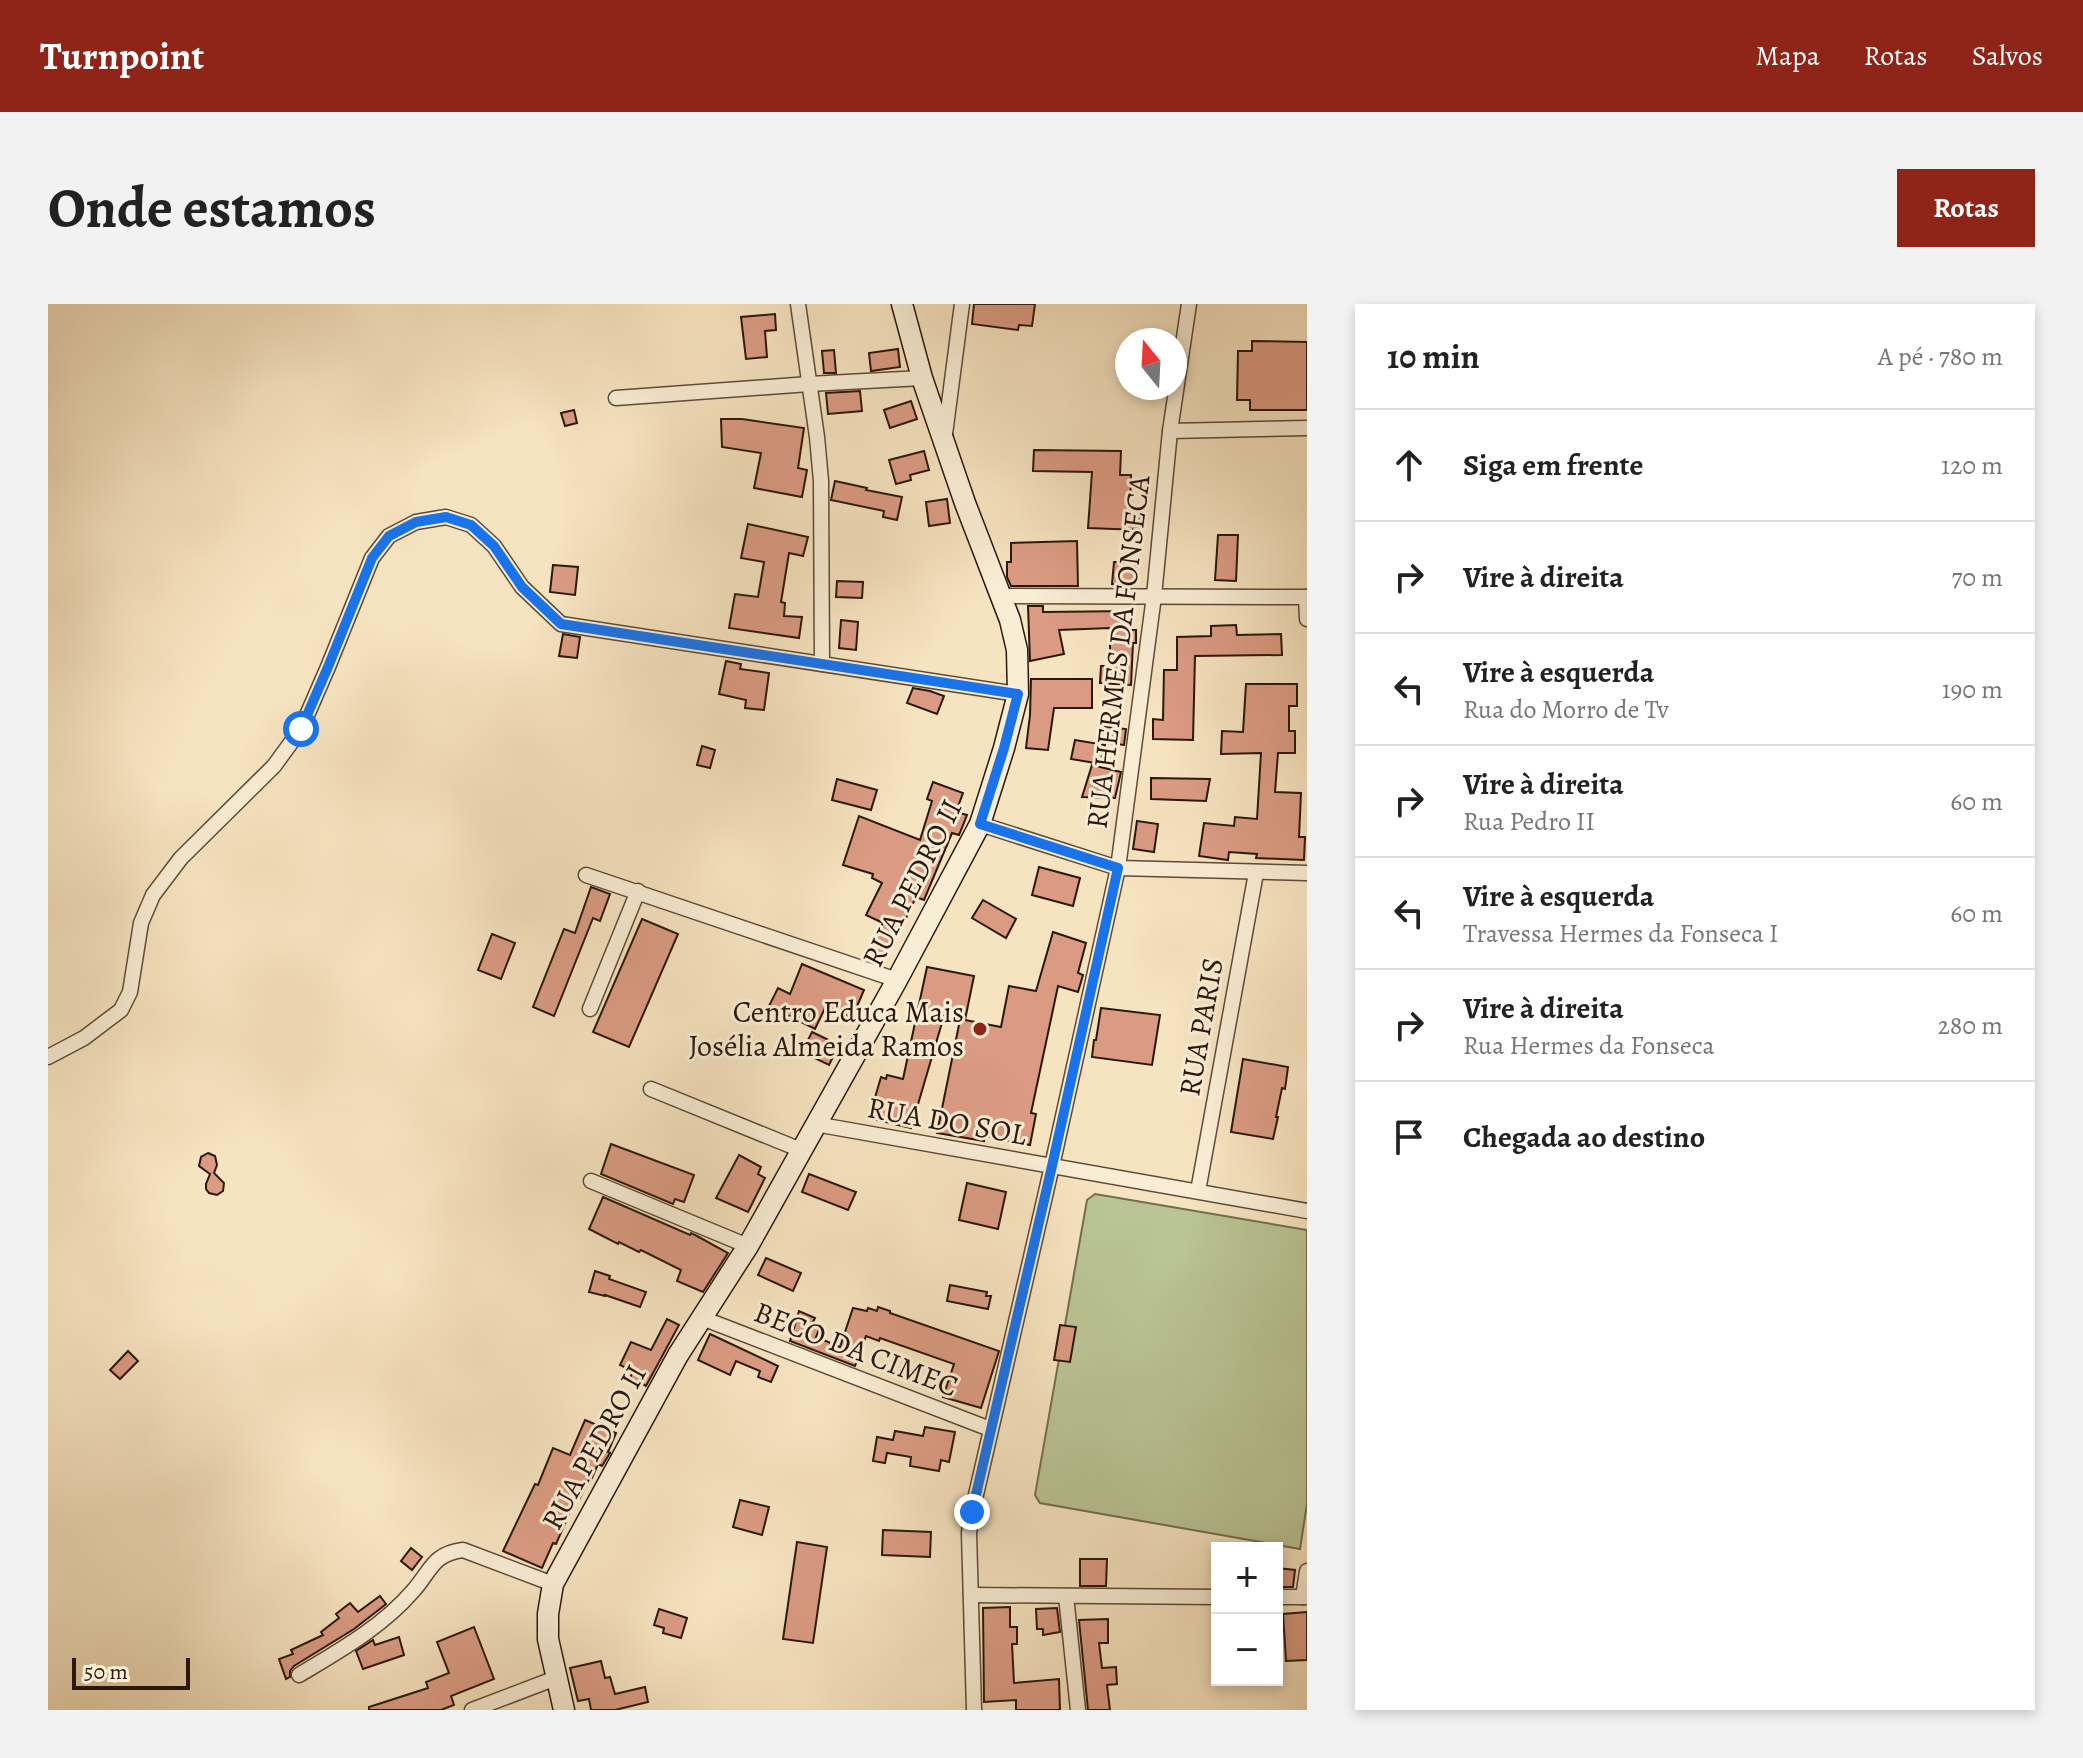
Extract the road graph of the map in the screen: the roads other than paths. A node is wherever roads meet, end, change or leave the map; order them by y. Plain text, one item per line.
1 (798, 304) edge
2 (902, 304) edge
3 (962, 304) edge
4 (1189, 304) edge
5 (922, 378) junction
6 (809, 384) junction
7 (616, 398) dead end
8 (1307, 428) edge
9 (1170, 431) junction
10 (944, 441) junction
11 (1001, 596) junction
12 (1154, 596) junction
13 (1306, 597) edge
14 (1307, 619) edge
15 (822, 664) junction
16 (1018, 694) junction
17 (980, 824) junction
18 (1118, 868) junction
19 (1256, 873) junction
20 (1307, 873) edge
21 (586, 875) dead end
22 (638, 891) junction
23 (897, 980) junction
24 (590, 1009) dead end
25 (48, 1057) edge
26 (651, 1089) dead end
27 (815, 1124) junction
28 (801, 1150) junction
29 (1052, 1166) junction
30 (591, 1181) dead end
31 (1198, 1191) junction
32 (1307, 1211) edge
33 (748, 1246) junction
34 (702, 1318) junction
35 (990, 1429) junction
36 (1307, 1571) edge
37 (553, 1584) junction
38 (971, 1595) junction
39 (1066, 1596) junction
40 (1211, 1597) edge
41 (1283, 1597) edge
42 (1305, 1597) edge
43 (299, 1675) dead end
44 (556, 1678) junction
45 (472, 1710) edge
46 (564, 1710) edge
47 (974, 1710) edge
48 (1078, 1710) edge

1 - 6 street
2 - 5 street, RUA PEDRO II
3 - 10 street
4 - 9 street, RUA HERMES DA FONSECA
5 - 6 street
5 - 10 street, RUA PEDRO II
6 - 7 street
6 - 15 street
8 - 9 street
9 - 12 street, RUA HERMES DA FONSECA
10 - 11 street, RUA PEDRO II
11 - 12 street
11 - 16 street, RUA PEDRO II
12 - 13 street
12 - 18 street, RUA HERMES DA FONSECA
13 - 14 street
15 - 16 street
15 - 25 street
16 - 17 street, RUA PEDRO II
17 - 18 street
17 - 23 street, RUA PEDRO II
18 - 19 street
18 - 29 street, RUA HERMES DA FONSECA
19 - 20 street
19 - 31 street, RUA PARIS
21 - 22 street
22 - 23 street
22 - 24 street
23 - 27 street, RUA PEDRO II
26 - 28 street
27 - 28 street, RUA PEDRO II
27 - 29 street, RUA DO SOL
28 - 33 street, RUA PEDRO II
29 - 31 street, RUA DO SOL
29 - 35 street, RUA HERMES DA FONSECA
30 - 33 street
31 - 32 street, RUA DO SOL
33 - 34 street, RUA PEDRO II
34 - 35 street, BECO DA CIMEC
34 - 37 street, RUA PEDRO II
35 - 38 street, RUA HERMES DA FONSECA
36 - 42 street
37 - 43 street
37 - 44 street, RUA PEDRO II
38 - 39 street
38 - 47 street, RUA HERMES DA FONSECA
39 - 40 street
39 - 48 street
41 - 42 street
44 - 45 street
44 - 46 street, RUA PEDRO II

